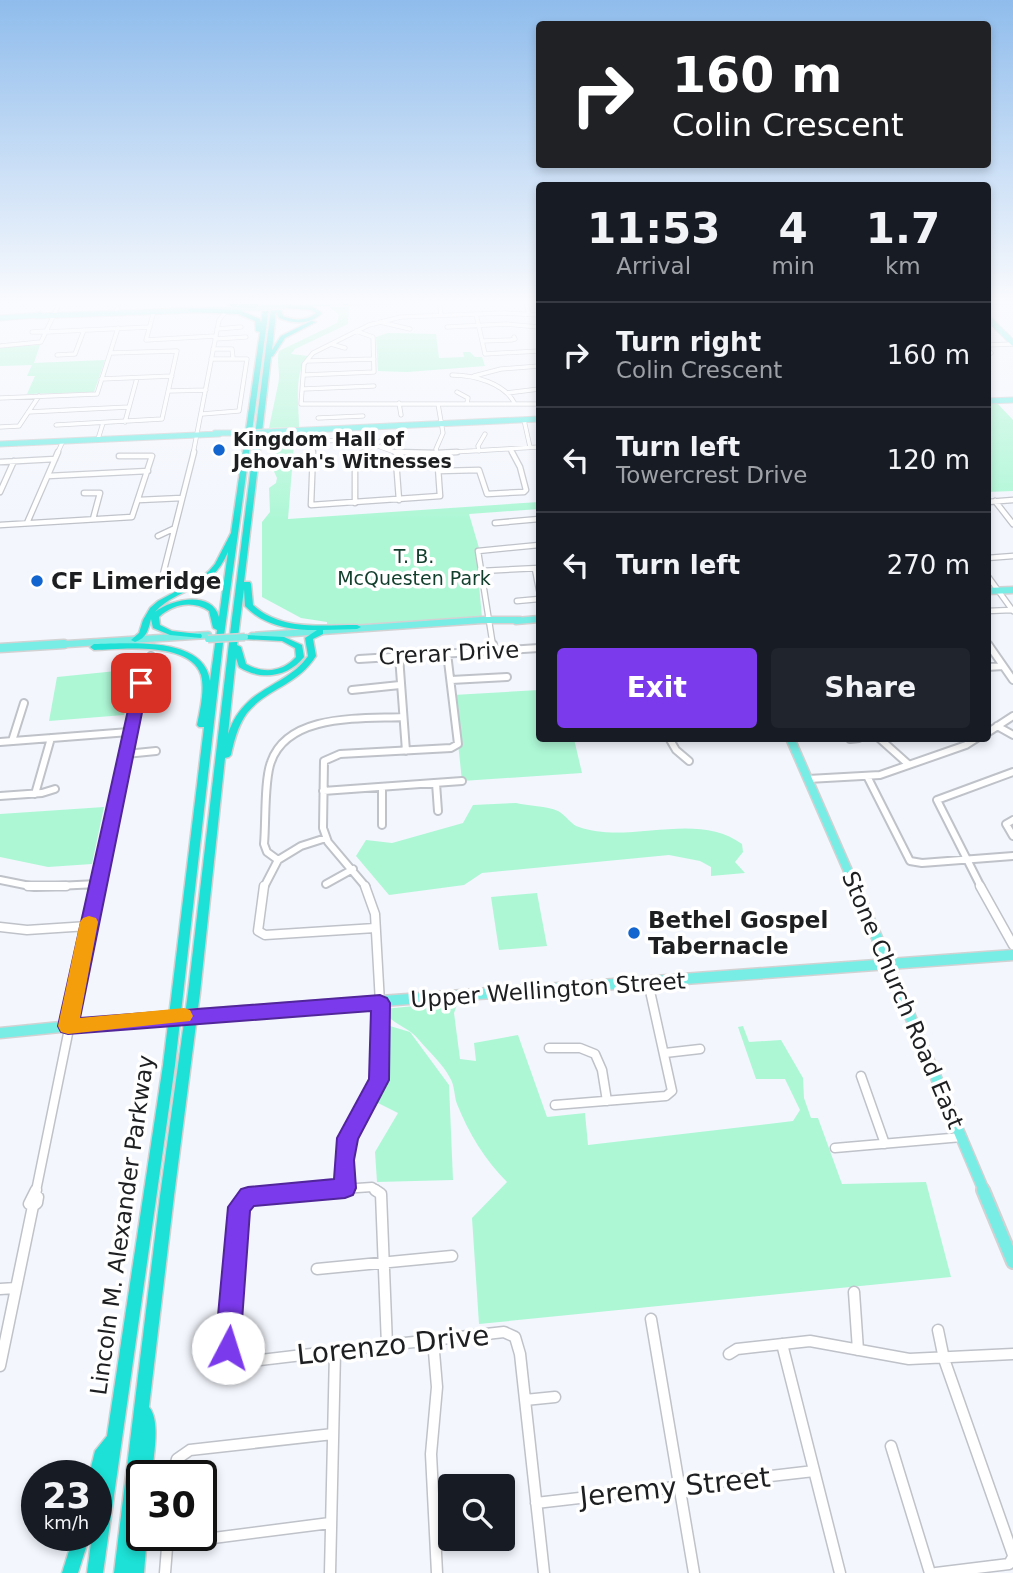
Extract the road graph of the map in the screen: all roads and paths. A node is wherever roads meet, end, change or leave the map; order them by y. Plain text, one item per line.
1 (104, 373) edge
2 (209, 373) edge
3 (245, 373) edge
4 (257, 373) edge
5 (267, 373) edge
6 (358, 373) edge
7 (486, 373) edge
8 (304, 375) joint
9 (452, 375) dead end
10 (172, 376) joint
11 (474, 376) junction
12 (137, 377) junction
13 (102, 379) junction
14 (374, 386) dead end
15 (303, 389) junction
16 (536, 389) edge
17 (206, 390) junction
18 (168, 391) junction
19 (457, 392) dead end
20 (507, 393) junction
21 (39, 396) junction
22 (0, 398) edge
23 (1013, 400) edge
24 (991, 401) edge
25 (362, 402) junction
26 (399, 403) junction
27 (467, 403) junction
28 (438, 404) junction
29 (515, 404) junction
30 (536, 404) edge
31 (129, 407) junction
32 (28, 412) junction
33 (202, 414) junction
34 (401, 415) dead end
35 (363, 416) junction
36 (318, 418) dead end
37 (536, 419) edge
38 (524, 420) junction
39 (125, 422) junction
40 (103, 423) junction
41 (442, 424) junction
42 (56, 425) dead end
43 (384, 426) junction
44 (0, 427) edge
45 (364, 427) junction
46 (485, 434) dead end
47 (198, 435) junction
48 (386, 438) junction
49 (398, 438) dead end
50 (98, 439) junction
51 (63, 441) junction
52 (0, 444) edge
53 (377, 445) junction
54 (530, 447) junction
55 (536, 447) edge
56 (510, 449) junction
57 (479, 451) junction
58 (437, 453) junction
59 (401, 454) junction
60 (120, 456) dead end
61 (55, 459) junction
62 (14, 461) junction
63 (0, 462) edge
64 (148, 471) junction
65 (439, 471) junction
66 (48, 476) junction
67 (3, 480) edge
68 (0, 492) edge
69 (84, 493) dead end
70 (182, 498) junction
71 (139, 500) junction
72 (399, 500) junction
73 (1013, 500) edge
74 (991, 502) edge
75 (995, 502) junction
76 (355, 503) junction
77 (248, 518) junction
78 (93, 519) junction
79 (536, 520) edge
80 (27, 523) junction
81 (495, 523) dead end
82 (1013, 524) edge
83 (0, 525) edge
84 (176, 525) junction
85 (236, 532) junction
86 (158, 536) dead end
87 (536, 545) edge
88 (1013, 556) edge
89 (991, 558) edge
90 (536, 569) edge
91 (481, 571) junction
92 (163, 574) dead end
93 (991, 581) edge
94 (999, 592) junction
95 (1013, 592) edge
96 (991, 593) edge
97 (536, 599) edge
98 (517, 601) dead end
99 (1013, 610) edge
100 (991, 611) edge
101 (148, 614) junction
102 (536, 619) edge
103 (489, 622) junction
104 (235, 626) junction
105 (358, 627) junction
106 (375, 628) junction
107 (300, 632) junction
108 (320, 632) junction
109 (245, 635) junction
110 (198, 636) junction
111 (212, 639) junction
112 (135, 640) junction
113 (152, 641) junction
114 (94, 645) junction
115 (25, 646) junction
116 (536, 648) edge
117 (991, 648) edge
118 (0, 650) edge
119 (494, 650) junction
120 (38, 651) junction
121 (447, 653) junction
122 (150, 656) dead end
123 (398, 656) junction
124 (359, 659) dead end
125 (1003, 666) junction
126 (305, 667) junction
127 (991, 667) edge
128 (507, 677) dead end
129 (1013, 680) edge
130 (451, 681) junction
131 (400, 685) junction
132 (352, 690) dead end
133 (24, 703) dead end
134 (1013, 716) edge
135 (403, 717) junction
136 (997, 726) junction
137 (991, 730) edge
138 (129, 733) junction
139 (1013, 735) edge
140 (51, 738) junction
141 (12, 741) junction
142 (0, 742) edge
143 (671, 742) edge
144 (792, 742) edge
145 (883, 742) edge
146 (971, 742) edge
147 (156, 751) dead end
148 (406, 751) junction
149 (125, 754) junction
150 (689, 761) dead end
151 (908, 765) junction
152 (219, 768) junction
153 (1013, 772) edge
154 (867, 776) junction
155 (808, 779) junction
156 (462, 781) dead end
157 (436, 783) junction
158 (382, 788) junction
159 (55, 789) dead end
160 (323, 791) junction
161 (200, 792) junction
162 (35, 794) junction
163 (0, 796) edge
164 (438, 811) dead end
165 (1013, 820) edge
166 (382, 825) dead end
167 (1013, 836) edge
168 (326, 838) junction
169 (1013, 856) edge
170 (965, 860) junction
171 (278, 861) junction
172 (353, 869) junction
173 (0, 880) edge
174 (98, 884) junction
175 (326, 884) dead end
176 (88, 926) junction
177 (0, 927) edge
178 (375, 928) junction
179 (1013, 945) edge
180 (1013, 955) edge
181 (889, 964) junction
182 (648, 982) junction
183 (380, 1003) junction
184 (68, 1026) junction
185 (0, 1033) edge
186 (549, 1048) dead end
187 (700, 1049) dead end
188 (665, 1053) junction
189 (861, 1076) dead end
190 (607, 1101) junction
191 (555, 1105) dead end
192 (962, 1137) junction
193 (885, 1144) junction
194 (835, 1148) dead end
195 (345, 1188) junction
196 (452, 1256) dead end
197 (384, 1261) junction
198 (1013, 1262) edge
199 (317, 1269) dead end
200 (16, 1287) junction
201 (0, 1289) edge
202 (855, 1292) dead end
203 (651, 1320) dead end
204 (938, 1330) dead end
205 (433, 1340) junction
206 (782, 1344) junction
207 (387, 1346) junction
208 (858, 1350) junction
209 (335, 1352) junction
210 (729, 1354) dead end
211 (1013, 1354) edge
212 (944, 1359) junction
213 (0, 1366) edge
214 (555, 1397) dead end
215 (525, 1400) junction
216 (144, 1401) junction
217 (333, 1434) junction
218 (114, 1438) junction
219 (891, 1446) dead end
220 (100, 1460) edge
221 (145, 1460) edge
222 (177, 1460) edge
223 (814, 1471) junction
224 (680, 1488) junction
225 (536, 1503) junction
226 (330, 1523) junction
227 (217, 1535) edge
228 (77, 1551) edge
229 (138, 1551) edge
230 (166, 1551) edge
231 (1013, 1556) edge
232 (70, 1573) edge
233 (95, 1573) edge
234 (122, 1573) edge
235 (136, 1573) edge
236 (165, 1573) edge
237 (330, 1573) edge
238 (437, 1573) edge
239 (544, 1573) edge
240 (694, 1573) edge
241 (840, 1573) edge
242 (930, 1573) edge
243 (936, 1573) edge

1 - 13 street
2 - 17 street
3 - 33 street
4 - 85 highway, Lincoln M. Alexander Parkway
5 - 77 highway, Lincoln M. Alexander Parkway
6 - 8 street
7 - 11 street
8 - 15 street
9 - 11 street
10 - 12 street
10 - 18 street
11 - 20 street
12 - 13 street
12 - 31 street
13 - 21 street
14 - 15 street
15 - 25 street
16 - 20 street
17 - 18 street
17 - 33 street
18 - 39 street
19 - 27 street
20 - 29 street
21 - 22 street
21 - 32 street
23 - 24 main road
25 - 26 street
25 - 35 street
26 - 28 street
26 - 34 street
27 - 28 street
27 - 29 street
28 - 41 street
29 - 30 street
31 - 32 street
31 - 39 street
32 - 44 street
33 - 47 street
35 - 36 street
35 - 45 street
37 - 38 main road
38 - 41 main road
38 - 54 street
39 - 40 street
40 - 42 street
40 - 50 street
41 - 43 main road
41 - 58 street
43 - 45 main road
43 - 48 street
45 - 47 main road, bridge
46 - 57 street
47 - 50 main road
47 - 70 street
48 - 49 street
48 - 53 street
50 - 51 main road
51 - 52 main road
51 - 61 street
53 - 59 street
53 - 76 street
53 - 76 street
54 - 55 street
54 - 56 street
56 - 57 street
56 - 65 street
57 - 58 street
58 - 59 street
58 - 65 street
59 - 72 street
60 - 64 street
61 - 62 street
61 - 66 street
62 - 63 street
62 - 67 street
64 - 66 street
64 - 71 street
65 - 72 street
66 - 80 street
67 - 68 street
69 - 78 street
70 - 71 street
70 - 84 street
71 - 78 street
72 - 76 street
73 - 75 street
74 - 75 street
75 - 82 street
77 - 104 highway, Lincoln M. Alexander Parkway
77 - 105 highway
78 - 80 street
79 - 81 street
80 - 83 street
84 - 86 street
84 - 92 street
85 - 101 highway
85 - 111 highway, Lincoln M. Alexander Parkway
87 - 91 street
88 - 89 street
90 - 91 street
91 - 103 street
93 - 94 street
94 - 95 main road
94 - 96 main road
94 - 99 street
97 - 98 street
99 - 100 street
101 - 112 highway
101 - 113 highway
102 - 103 main road
103 - 106 main road
103 - 119 street
104 - 109 highway
104 - 152 highway, Lincoln M. Alexander Parkway
105 - 106 main road
105 - 107 main road
106 - 108 main road
107 - 108 main road
107 - 109 main road
107 - 126 highway
108 - 126 highway
109 - 111 main road, bridge
110 - 111 main road
110 - 111 highway
110 - 113 main road
111 - 113 main road
111 - 161 highway, Lincoln M. Alexander Parkway
112 - 113 main road
112 - 114 main road
113 - 114 main road
114 - 115 main road
114 - 120 main road
114 - 161 highway
115 - 118 main road
115 - 120 main road
116 - 119 street, Crerar Drive
117 - 125 street
118 - 120 main road
119 - 121 street, Crerar Drive
121 - 123 street, Crerar Drive
121 - 130 street
122 - 138 street
123 - 124 street, Crerar Drive
123 - 131 street
125 - 127 street
125 - 129 street
126 - 152 highway
128 - 130 street
130 - 148 street
131 - 132 street
131 - 135 street
133 - 141 street
134 - 136 street
135 - 148 street
135 - 171 street
136 - 137 street
136 - 139 street
138 - 140 street
138 - 149 street
140 - 141 street
140 - 162 street
141 - 142 street
143 - 150 street
144 - 155 main road, Stone Church Road East
145 - 151 street
146 - 151 street
147 - 149 street
148 - 160 street
149 - 174 street
151 - 154 street
152 - 216 highway, Lincoln M. Alexander Parkway
153 - 170 street
154 - 155 street
154 - 170 street
155 - 181 main road, Stone Church Road East
156 - 157 street
157 - 158 street
157 - 164 street
158 - 160 street
158 - 166 street
159 - 162 street
160 - 168 street
161 - 218 highway, Lincoln M. Alexander Parkway
162 - 163 street
165 - 167 street
168 - 171 street
168 - 172 street
169 - 170 street
170 - 179 street
171 - 178 street
172 - 175 street
172 - 178 street
173 - 174 street
174 - 176 street
176 - 177 street
176 - 184 street
178 - 183 street
180 - 181 main road, Upper Wellington Street
181 - 182 main road, Upper Wellington Street
181 - 192 main road, Stone Church Road East
182 - 183 main road, Upper Wellington Street
182 - 188 street
183 - 184 main road, Upper Wellington Street, bridge
183 - 195 street
184 - 185 main road, Upper Wellington Street
184 - 200 street
186 - 190 street
187 - 188 street
188 - 190 street
189 - 193 street
190 - 191 street
192 - 193 street
192 - 198 main road, Stone Church Road East
193 - 194 street
195 - 197 street
195 - 209 street, Lorenzo Drive
196 - 197 street
197 - 199 street
197 - 207 street
200 - 201 street
200 - 213 street
202 - 208 street
203 - 224 street
204 - 212 street
205 - 207 street, Lorenzo Drive
205 - 215 street, Lorenzo Drive
205 - 238 street
206 - 208 street
206 - 210 street
206 - 223 street
207 - 209 street, Lorenzo Drive
208 - 212 street
209 - 217 street
211 - 212 street
212 - 231 street
214 - 215 street
215 - 225 street, Lorenzo Drive
216 - 221 highway
216 - 234 highway, Lincoln M. Alexander Parkway
217 - 222 street
217 - 226 street
218 - 220 highway
218 - 233 highway, Lincoln M. Alexander Parkway
219 - 242 street
223 - 224 street, Jeremy Street
223 - 241 street
224 - 225 street, Jeremy Street
224 - 240 street
225 - 239 street, Lorenzo Drive
226 - 227 street
226 - 237 street
228 - 232 highway
229 - 235 highway
230 - 236 street
231 - 243 street

